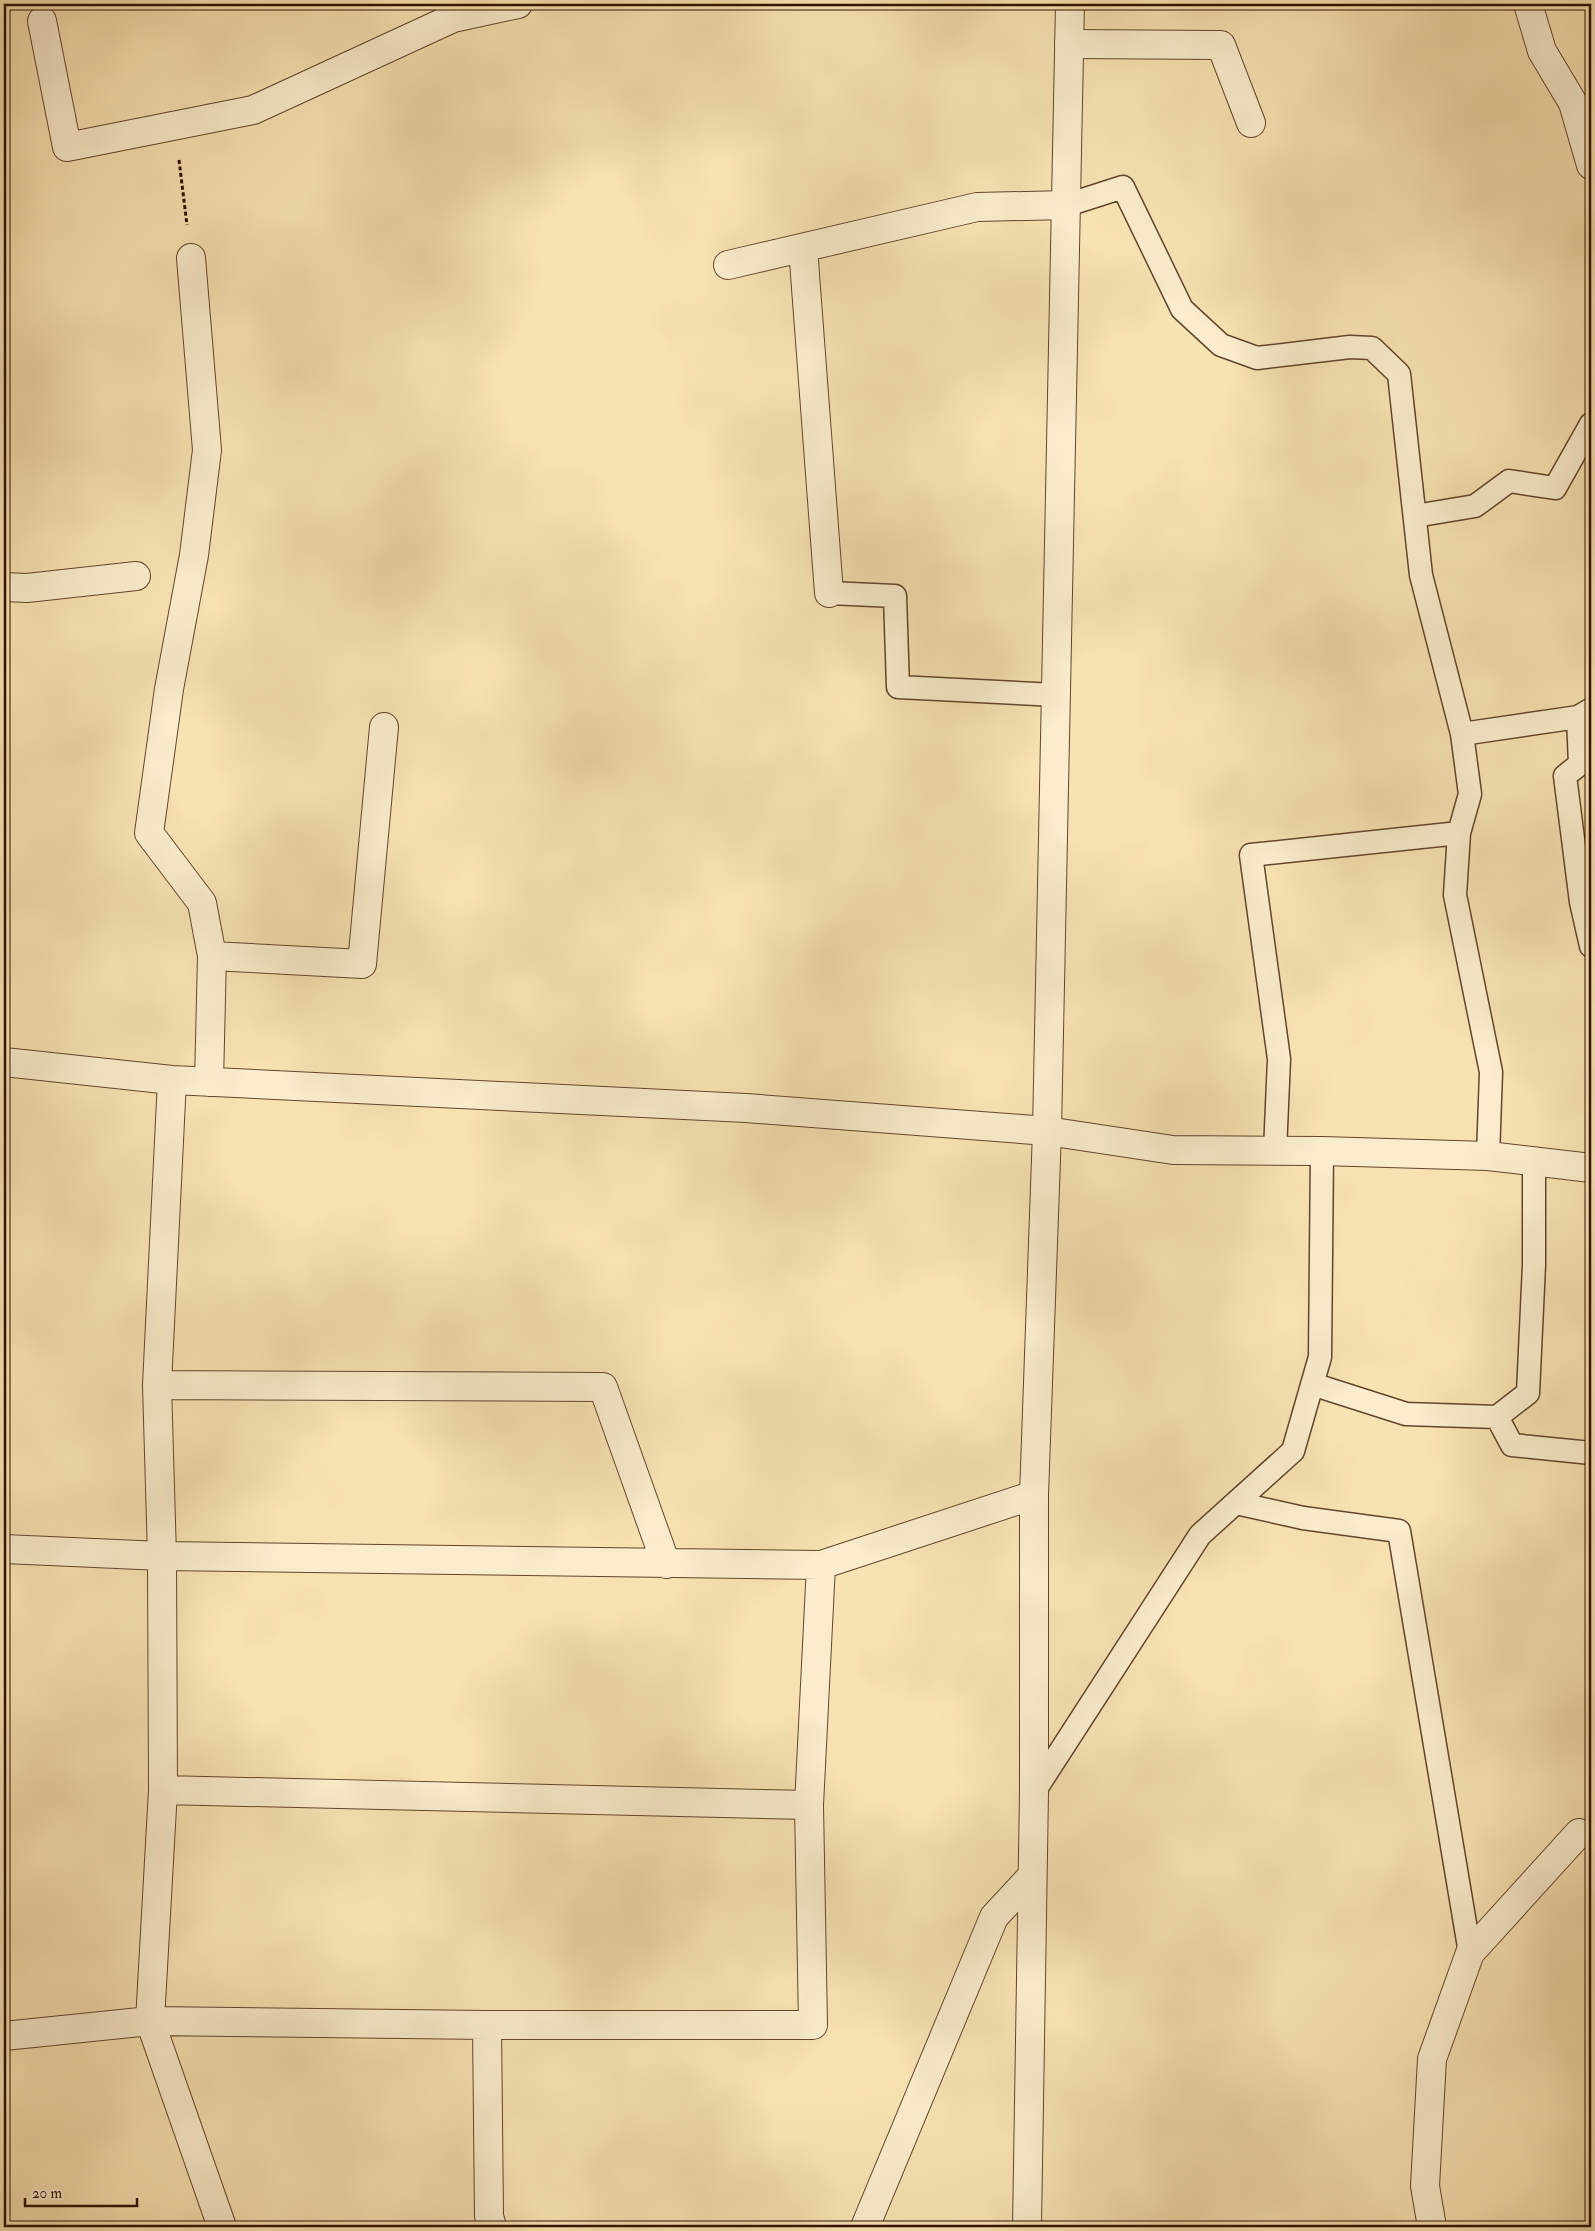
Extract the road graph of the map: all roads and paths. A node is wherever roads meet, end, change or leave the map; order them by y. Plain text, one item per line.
1 (518, 4) edge
2 (1070, 4) edge
3 (1528, 4) edge
4 (42, 21) dead end
5 (1069, 44) junction
6 (1251, 122) dead end
7 (174, 125) junction
8 (1591, 164) edge
9 (1067, 206) junction
10 (803, 248) junction
11 (191, 258) joint
12 (728, 265) dead end
13 (1591, 424) edge
14 (1415, 516) junction
15 (136, 576) dead end
16 (4, 587) edge
17 (829, 593) joint
18 (1056, 695) junction
19 (1584, 713) edge
20 (384, 727) dead end
21 (1462, 734) junction
22 (1459, 833) junction
23 (1591, 946) edge
24 (212, 956) junction
25 (4, 1062) edge
26 (172, 1080) junction
27 (210, 1082) junction
28 (1047, 1131) junction
29 (1275, 1151) junction
30 (1322, 1151) junction
31 (1488, 1156) junction
32 (1534, 1161) junction
33 (1591, 1168) edge
34 (1312, 1384) junction
35 (157, 1385) junction
36 (1497, 1417) junction
37 (1591, 1453) edge
38 (1034, 1495) junction
39 (1236, 1502) junction
40 (4, 1549) edge
41 (162, 1556) junction
42 (666, 1564) junction
43 (821, 1565) junction
44 (163, 1790) junction
45 (1034, 1792) junction
46 (809, 1805) junction
47 (1579, 1833) dead end
48 (1032, 1876) junction
49 (1470, 1953) junction
50 (150, 2021) junction
51 (487, 2025) junction
52 (4, 2036) edge
53 (222, 2227) edge
54 (492, 2227) edge
55 (865, 2227) edge
56 (1027, 2227) edge
57 (1432, 2227) edge

1 - 7 street
2 - 5 street
3 - 8 street
4 - 7 street
5 - 6 street
5 - 9 street
7 - 11 path
9 - 10 street
9 - 14 lane
9 - 18 street
10 - 12 street
10 - 17 street
11 - 24 street
13 - 14 lane
14 - 21 lane
15 - 16 street
17 - 18 lane
18 - 28 street
19 - 21 lane
19 - 23 lane
20 - 24 street
21 - 22 lane
22 - 29 lane
22 - 31 lane
24 - 27 street
25 - 26 street
26 - 27 street
26 - 35 street
27 - 28 street
28 - 29 street
28 - 38 street
29 - 30 street
30 - 31 street
30 - 34 lane
31 - 32 street
32 - 33 street
32 - 36 lane
34 - 36 lane
34 - 39 lane
35 - 41 street
35 - 42 street
36 - 37 lane
38 - 43 street
38 - 45 street
39 - 45 lane
39 - 49 lane
40 - 41 street
41 - 42 street
41 - 44 street
42 - 43 street
43 - 46 street
44 - 46 street
44 - 50 street
45 - 48 street
46 - 51 street
47 - 49 street
48 - 55 street
48 - 56 street
49 - 57 street
50 - 51 street
50 - 52 street
50 - 53 street
51 - 54 street

